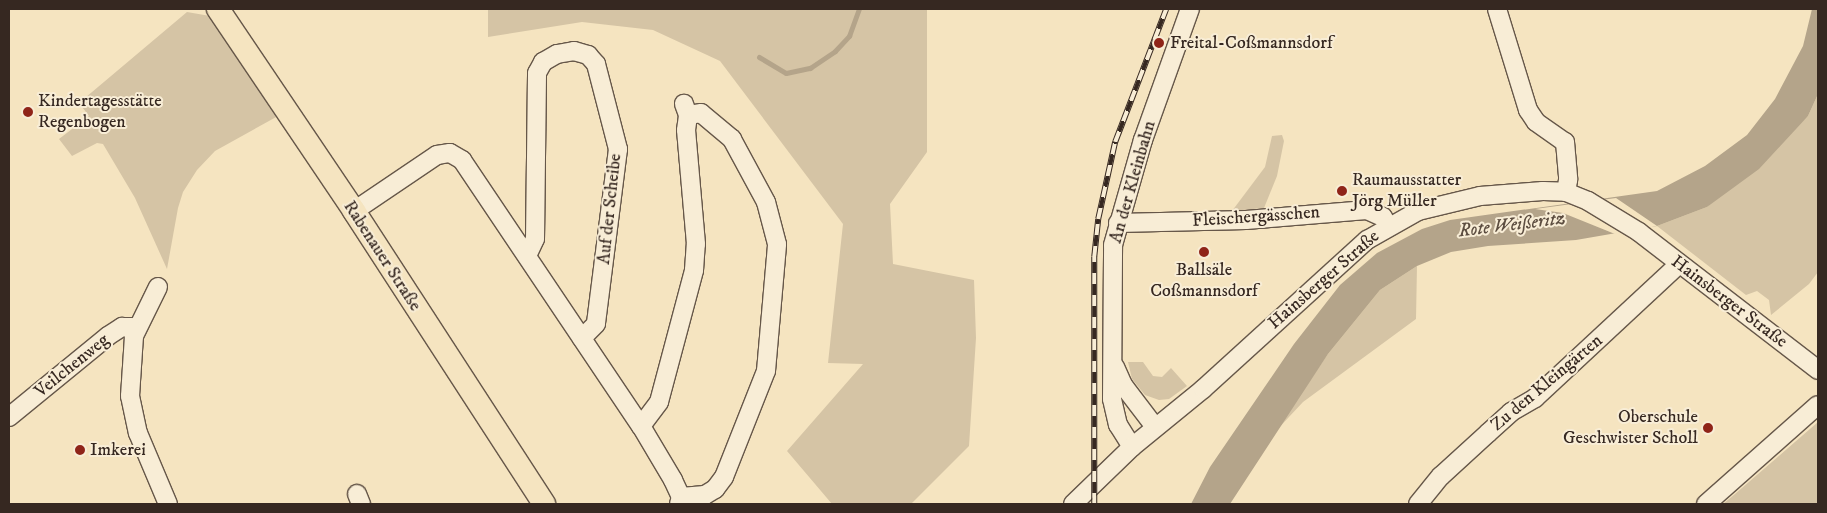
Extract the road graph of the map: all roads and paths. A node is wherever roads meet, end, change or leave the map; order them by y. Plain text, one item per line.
1 (218, 9) edge
2 (1190, 9) edge
3 (1497, 9) edge
4 (1566, 192) junction
5 (354, 211) junction
6 (1118, 223) junction
7 (1388, 226) junction
8 (527, 256) junction
9 (1679, 264) junction
10 (158, 287) dead end
11 (134, 336) junction
12 (582, 338) junction
13 (1112, 361) junction
14 (1818, 370) edge
15 (1818, 405) edge
16 (9, 417) edge
17 (641, 426) junction
18 (1155, 427) junction
19 (1132, 447) junction
20 (680, 501) edge
21 (168, 504) edge
22 (544, 504) edge
23 (1073, 504) edge
24 (1418, 504) edge
25 (1706, 504) edge

1 - 5 main road, Rabenauer Straße
2 - 6 street, An der Kleinbahn
3 - 4 street
4 - 7 street, Hainsberger Straße
4 - 9 street, Hainsberger Straße
5 - 8 street
5 - 22 main road, Rabenauer Straße
6 - 7 street, Fleischergässchen
6 - 13 street, An der Kleinbahn
7 - 18 street, Hainsberger Straße
8 - 12 street
8 - 12 street, Auf der Scheibe
9 - 14 street, Hainsberger Straße
9 - 24 street, Zu den Kleingärten
10 - 11 street
11 - 16 street, Veilchenweg
11 - 21 street
12 - 17 street
13 - 18 street, An der Kleinbahn
13 - 19 street, An der Kleinbahn
15 - 25 street
17 - 20 street
17 - 20 street
18 - 19 street, Hainsberger Straße
19 - 23 street, Hainsberger Straße

